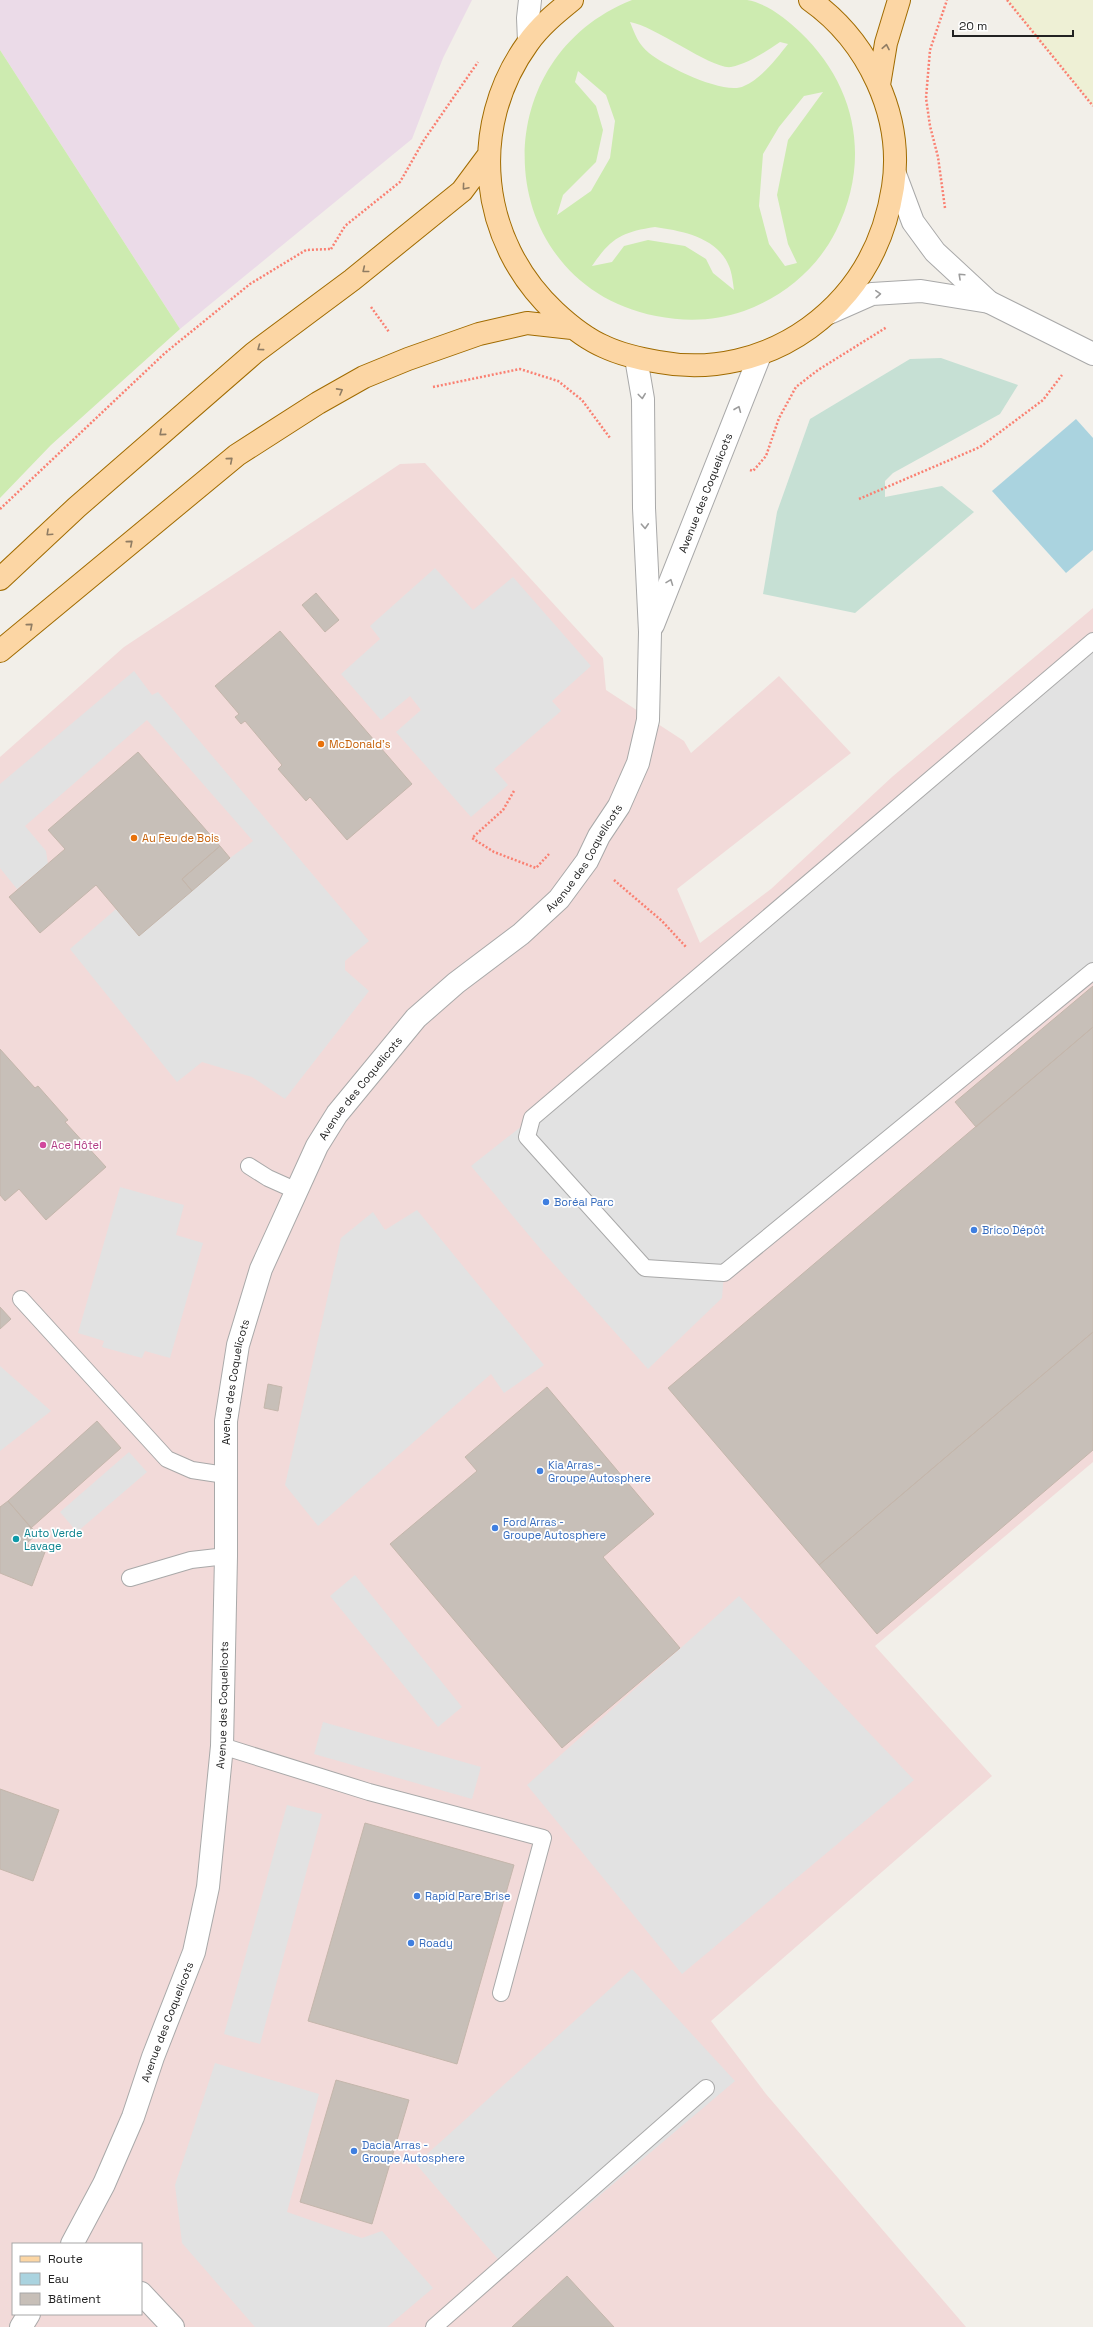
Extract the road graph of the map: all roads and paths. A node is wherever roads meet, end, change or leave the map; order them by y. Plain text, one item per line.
1 (530, 0) edge
2 (572, 0) edge
3 (810, 0) edge
4 (898, 0) edge
5 (1007, 0) edge
6 (529, 41) junction
7 (481, 60) dead end
8 (879, 85) junction
9 (1093, 106) edge
10 (488, 156) junction
11 (895, 174) junction
12 (331, 249) junction
13 (352, 280) junction
14 (989, 302) junction
15 (829, 313) junction
16 (572, 328) junction
17 (1088, 352) edge
18 (760, 355) junction
19 (636, 358) junction
20 (408, 359) junction
21 (614, 442) dead end
22 (859, 498) dead end
23 (0, 509) edge
24 (0, 579) edge
25 (650, 632) junction
26 (1093, 641) edge
27 (0, 651) edge
28 (1093, 971) edge
29 (249, 1166) dead end
30 (297, 1191) junction
31 (21, 1299) dead end
32 (225, 1475) junction
33 (226, 1556) junction
34 (130, 1578) dead end
35 (222, 1746) junction
36 (501, 1992) dead end
37 (706, 2088) dead end
38 (73, 2243) edge
39 (142, 2294) edge
40 (28, 2315) edge
41 (21, 2327) edge
42 (173, 2327) edge
43 (434, 2327) edge

1 - 6 street
2 - 6 main road
3 - 8 main road
8 -> 4 main road
5 - 9 path
6 - 10 main road
7 - 12 path
8 - 11 main road
10 -> 13 main road
10 - 16 main road
14 -> 11 street
11 - 15 main road
12 - 13 path
12 - 23 path
13 - 20 path
13 -> 24 main road
15 -> 14 street
14 - 17 street
15 - 18 main road
16 - 19 main road
16 - 20 main road
17 - 22 path
18 - 19 main road
25 -> 18 street, Avenue des Coquelicots
19 -> 25 street, Avenue des Coquelicots
20 - 21 path
27 -> 20 main road
25 - 30 street, Avenue des Coquelicots
26 - 28 lane
29 - 30 lane
30 - 32 street, Avenue des Coquelicots
31 - 32 lane
32 - 33 street, Avenue des Coquelicots
33 - 34 lane
33 - 35 street, Avenue des Coquelicots
35 - 36 lane
35 - 38 street, Avenue des Coquelicots
37 - 43 lane
39 - 42 street
40 - 41 street

